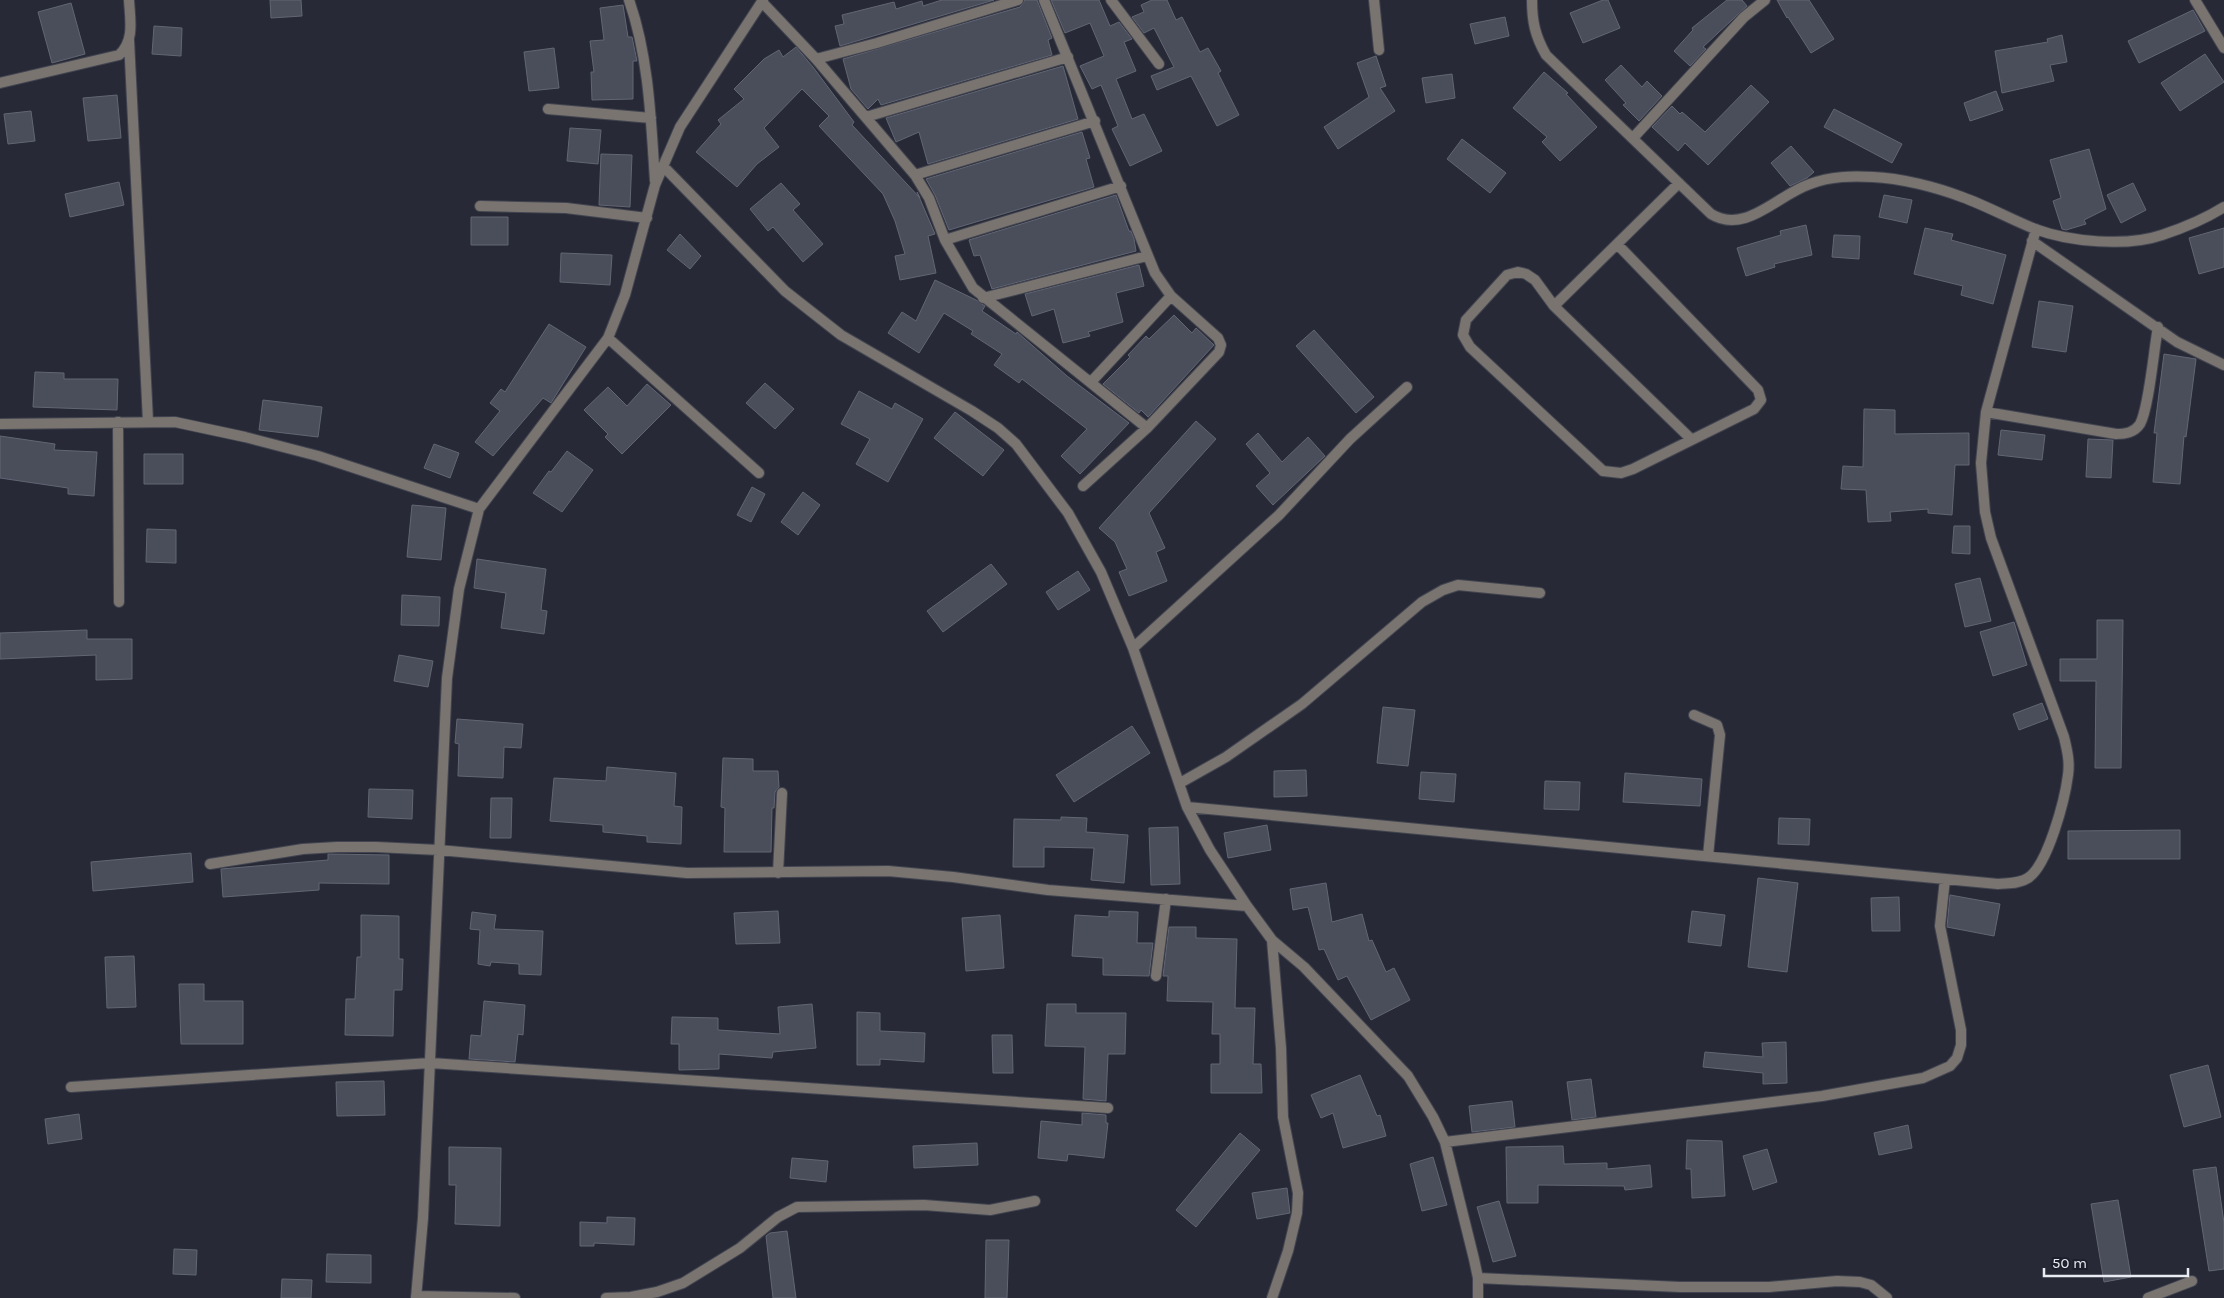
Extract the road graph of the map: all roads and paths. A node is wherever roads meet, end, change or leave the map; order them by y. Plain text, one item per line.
1 (129, 0) edge
2 (629, 0) edge
3 (1018, 0) edge
4 (1044, 0) edge
5 (1111, 0) edge
6 (1374, 0) edge
7 (1532, 0) edge
8 (1765, 0) edge
9 (2195, 0) edge
10 (762, 1) edge
11 (130, 40) junction
12 (2224, 48) edge
13 (1379, 50) dead end
14 (1068, 57) junction
15 (816, 59) junction
16 (1159, 64) dead end
17 (0, 83) edge
18 (548, 108) dead end
19 (866, 117) junction
20 (651, 118) junction
21 (1095, 121) junction
22 (1633, 138) junction
23 (663, 166) junction
24 (915, 176) junction
25 (1679, 183) junction
26 (655, 185) junction
27 (1120, 186) junction
28 (480, 206) dead end
29 (2224, 207) edge
30 (647, 218) junction
31 (2036, 229) junction
32 (945, 240) junction
33 (2032, 241) junction
34 (1617, 244) junction
35 (1147, 256) junction
36 (1171, 296) junction
37 (982, 298) junction
38 (1554, 306) junction
39 (2158, 327) junction
40 (608, 338) junction
41 (2224, 365) edge
42 (1091, 382) junction
43 (1407, 387) dead end
44 (1986, 412) junction
45 (148, 421) junction
46 (118, 422) junction
47 (0, 424) edge
48 (1147, 428) junction
49 (1691, 439) junction
50 (759, 473) dead end
51 (1083, 486) dead end
52 (479, 509) junction
53 (1540, 593) dead end
54 (119, 602) dead end
55 (1133, 648) junction
56 (1694, 715) dead end
57 (1180, 783) junction
58 (782, 793) dead end
59 (1188, 807) junction
60 (439, 850) junction
61 (1708, 856) junction
62 (210, 864) dead end
63 (778, 873) junction
64 (1945, 879) junction
65 (1166, 899) junction
66 (1247, 906) junction
67 (1272, 940) junction
68 (1156, 976) dead end
69 (430, 1063) junction
70 (71, 1087) dead end
71 (1108, 1108) dead end
72 (1444, 1142) junction
73 (1035, 1201) dead end
74 (1478, 1278) junction
75 (2192, 1282) dead end
76 (416, 1297) edge
77 (515, 1298) edge
78 (606, 1298) edge
79 (1272, 1298) edge
80 (1478, 1298) edge
81 (1888, 1298) edge
82 (2148, 1298) edge

1 - 11 street
2 - 20 street
3 - 15 street
4 - 14 street
5 - 16 street
6 - 13 street
7 - 22 street
8 - 22 street
9 - 12 street
10 - 15 street
10 - 23 street
11 - 17 street
11 - 45 street
14 - 19 street
14 - 21 street
15 - 19 street
18 - 20 street
19 - 24 street
20 - 26 street
21 - 24 street
21 - 27 street
22 - 25 street
23 - 26 street
23 - 55 street
24 - 32 street
25 - 31 street
25 - 34 street
26 - 30 street
27 - 32 street
27 - 35 street
28 - 30 street
29 - 31 street
30 - 40 street
31 - 33 street
32 - 37 street
33 - 39 street
33 - 44 street
34 - 38 street
34 - 49 street
35 - 36 street
35 - 37 street
36 - 42 street
36 - 48 street
37 - 42 street
38 - 49 street
38 - 49 street
39 - 41 street
39 - 44 street
40 - 50 street
40 - 52 street
42 - 48 street
43 - 55 street
44 - 64 street
45 - 46 street
45 - 52 street
46 - 47 street
46 - 54 street
48 - 51 street
52 - 60 street
53 - 57 street
55 - 57 street
56 - 61 street
57 - 59 street
58 - 63 street
59 - 61 street
59 - 66 street
60 - 62 street
60 - 63 street
60 - 69 street
61 - 64 street
63 - 65 street
64 - 72 street
65 - 66 street
65 - 68 street
66 - 67 street
67 - 72 street
67 - 79 street
69 - 70 street
69 - 71 street
69 - 76 street
72 - 74 street
73 - 78 street
74 - 80 street
74 - 81 street
75 - 82 street
76 - 77 street

